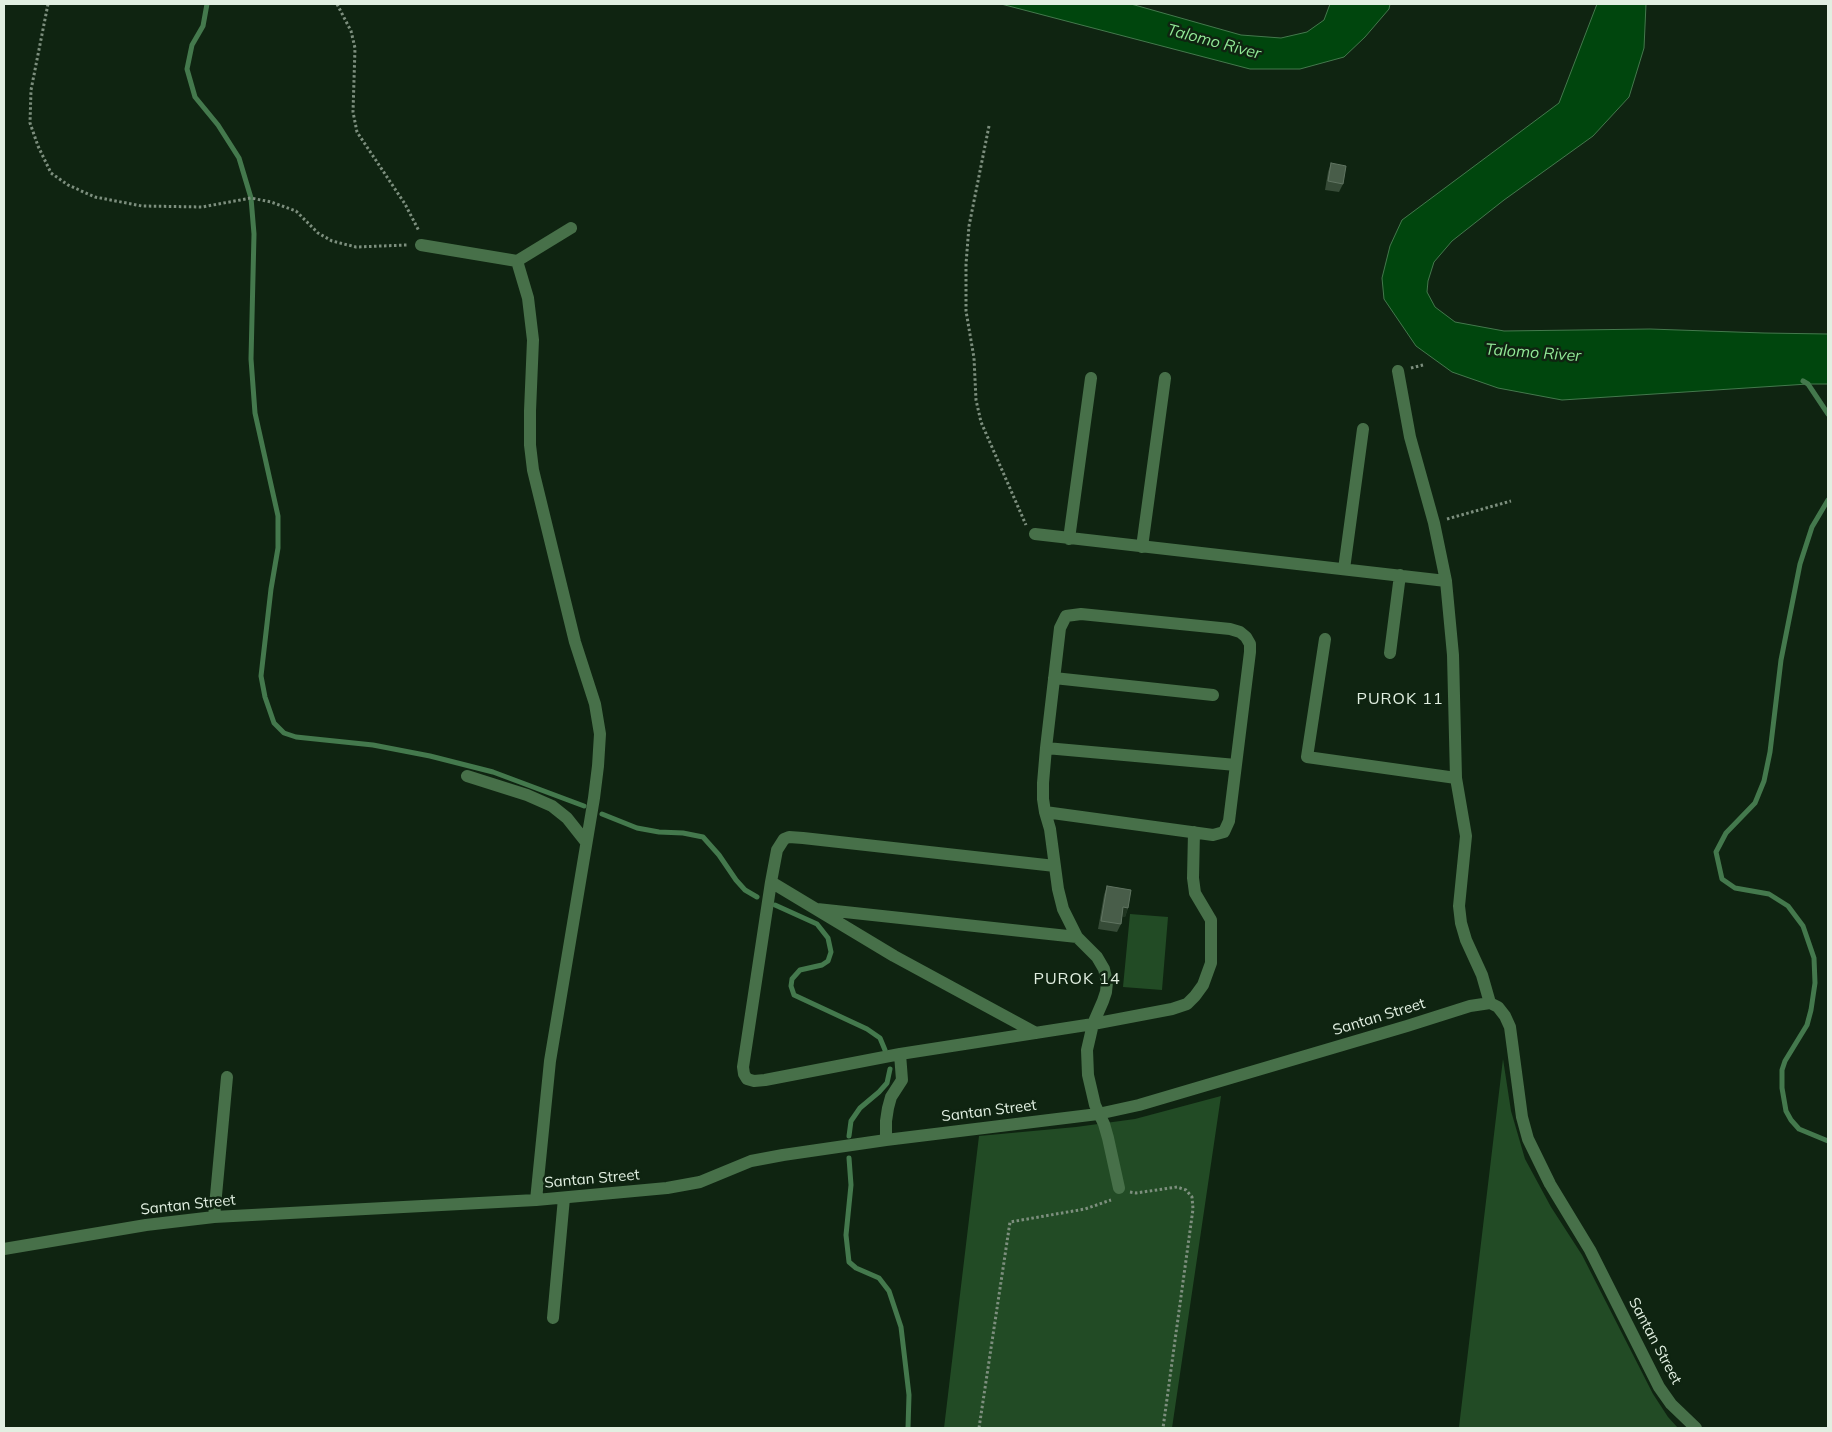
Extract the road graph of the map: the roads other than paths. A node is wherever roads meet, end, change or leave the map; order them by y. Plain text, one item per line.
1 (571, 228) dead end
2 (421, 245) road end
3 (517, 261) junction
4 (1398, 371) dead end
5 (1091, 378) dead end
6 (1165, 378) dead end
7 (1363, 429) dead end
8 (1035, 534) road end
9 (1069, 539) junction
10 (1142, 546) junction
11 (1344, 569) junction
12 (1400, 575) junction
13 (1446, 581) junction
14 (1325, 639) dead end
15 (1390, 653) dead end
16 (1054, 678) junction
17 (1213, 695) dead end
18 (1046, 748) junction
19 (1236, 765) junction
20 (467, 776) dead end
21 (1456, 778) junction
22 (1044, 812) junction
23 (1194, 832) junction
24 (586, 842) junction
25 (1055, 866) junction
26 (771, 882) junction
27 (813, 908) junction
28 (1078, 937) junction
29 (1490, 1003) junction
30 (1092, 1024) junction
31 (1036, 1033) junction
32 (900, 1054) junction
33 (227, 1077) dead end
34 (1098, 1114) junction
35 (886, 1140) junction
36 (1120, 1188) road end
37 (564, 1198) junction
38 (536, 1200) junction
39 (214, 1217) junction
40 (4, 1249) edge
41 (553, 1318) dead end
42 (1696, 1428) edge

1 - 3 street
2 - 3 street
3 - 24 street
4 - 13 street
5 - 9 street
6 - 10 street
7 - 11 street
8 - 9 street
9 - 10 street
10 - 11 street
11 - 12 street
12 - 13 street
12 - 15 street
13 - 21 street
14 - 21 street
16 - 17 street
16 - 18 street
16 - 19 street
18 - 19 street
18 - 22 street
19 - 23 street
20 - 24 street
21 - 29 street
22 - 23 street
22 - 25 street
23 - 30 street
24 - 38 street
25 - 26 street
25 - 28 street
26 - 27 street
26 - 32 street
27 - 28 street
27 - 31 street
28 - 30 street
29 - 34 street, Santan Street
29 - 42 street, Santan Street
30 - 31 street
30 - 34 street
31 - 32 street
32 - 35 street
33 - 39 street
34 - 35 street, Santan Street
34 - 36 street
35 - 37 street, Santan Street
37 - 38 street, Santan Street
37 - 41 street
38 - 39 street, Santan Street
39 - 40 street, Santan Street

